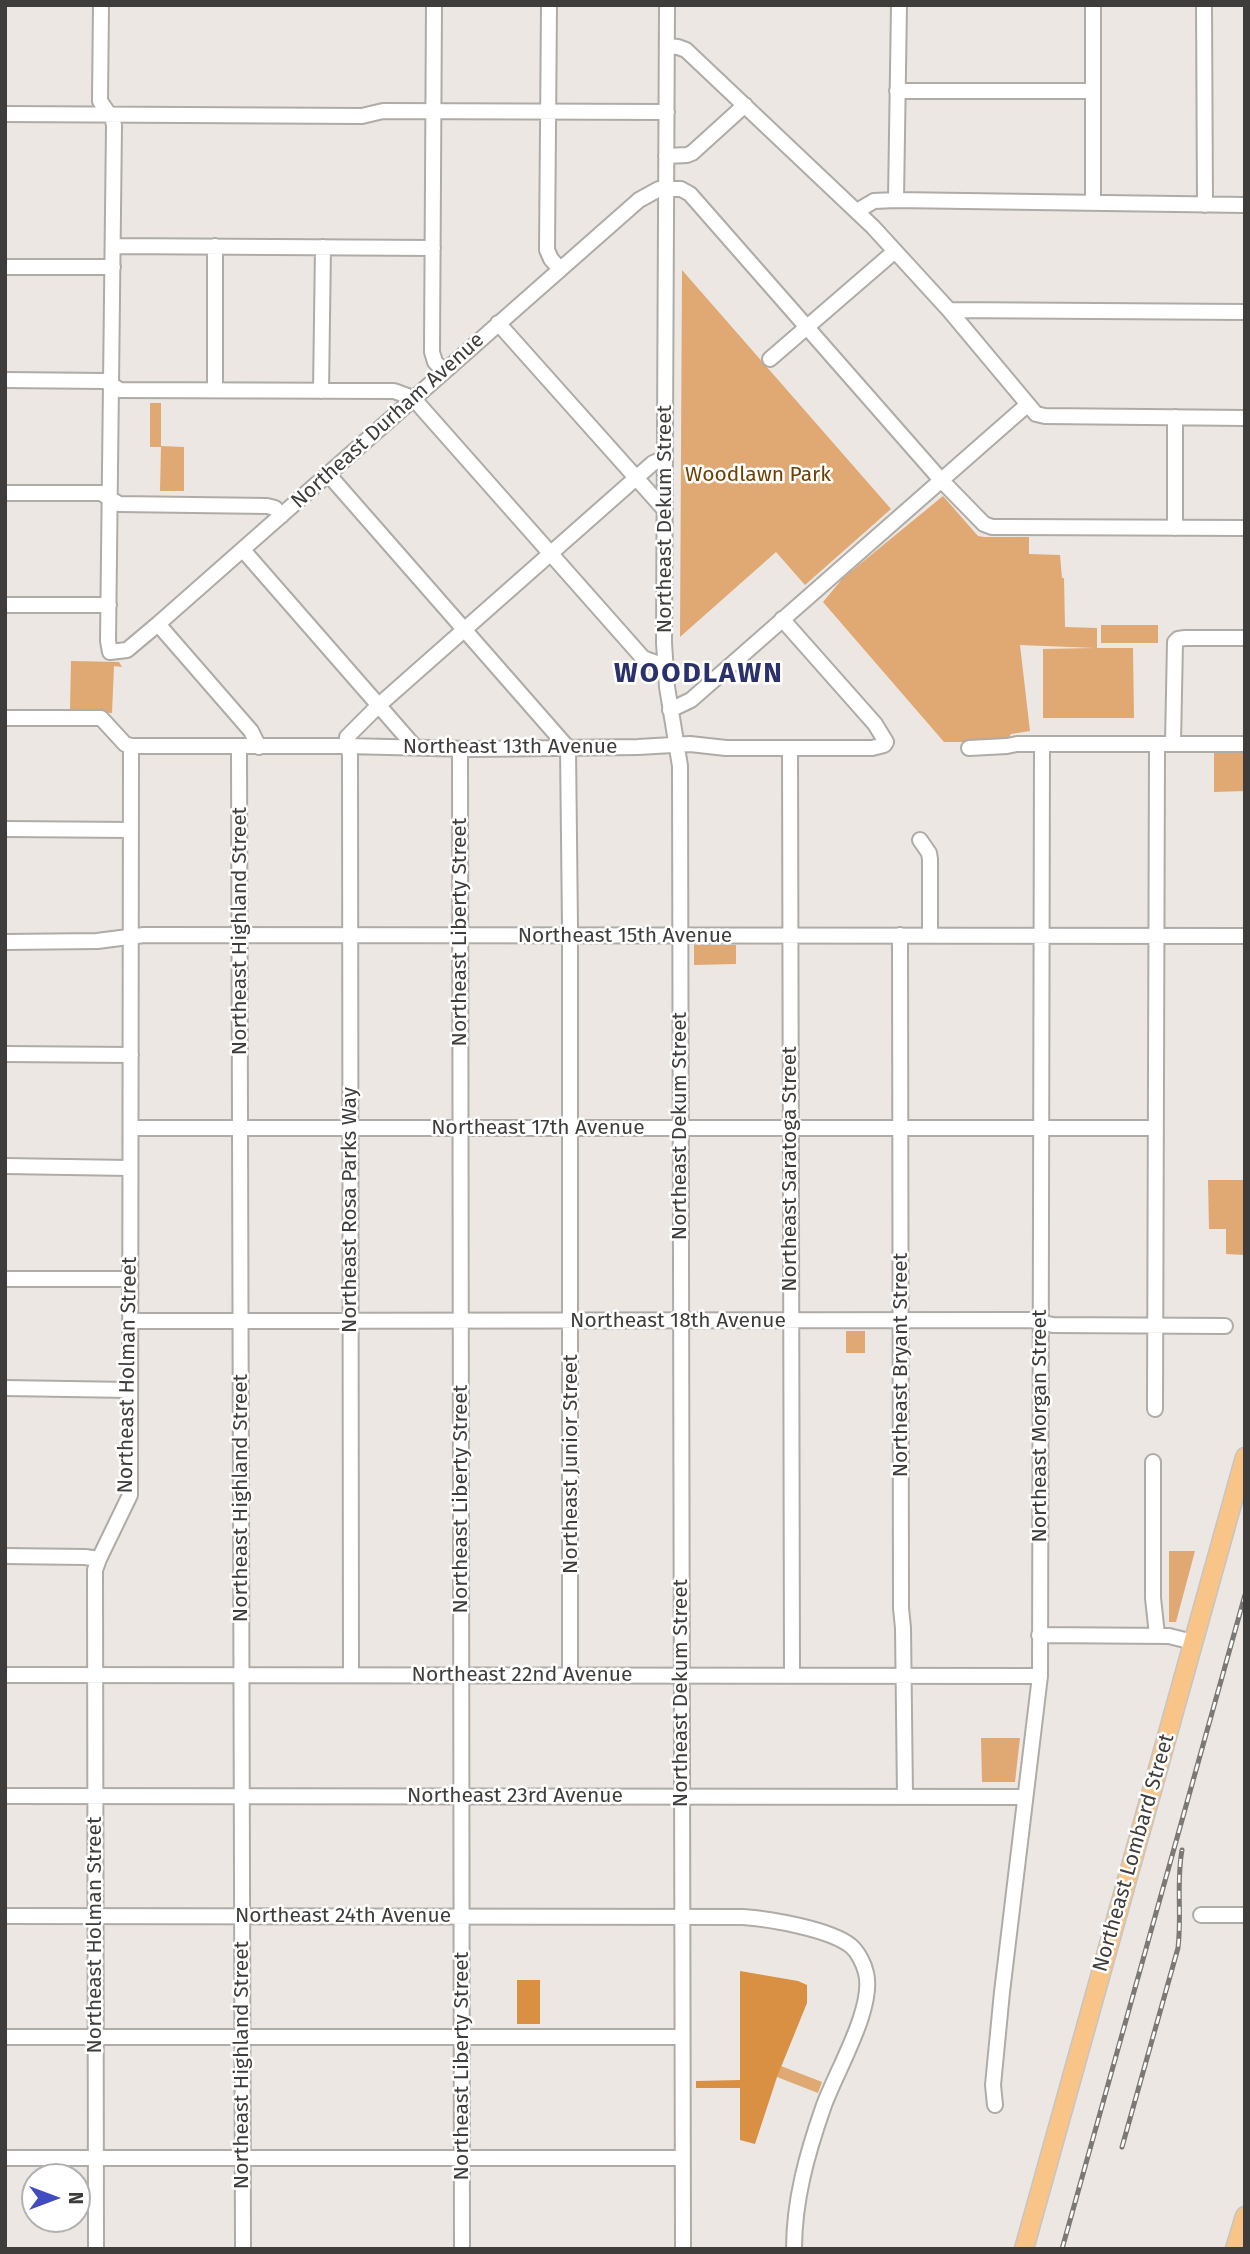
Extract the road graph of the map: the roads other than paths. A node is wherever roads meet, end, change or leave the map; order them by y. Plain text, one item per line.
1 (101, 5) edge
2 (434, 5) edge
3 (549, 5) edge
4 (667, 5) edge
5 (899, 5) edge
6 (1093, 5) edge
7 (1204, 5) edge
8 (667, 46) junction
9 (897, 91) junction
10 (1093, 91) junction
11 (745, 105) junction
12 (433, 111) junction
13 (548, 111) junction
14 (667, 112) junction
15 (5, 114) edge
16 (108, 114) junction
17 (666, 156) junction
18 (666, 189) junction
19 (896, 200) junction
20 (1093, 203) junction
21 (1205, 205) junction
22 (1245, 205) edge
23 (857, 211) junction
24 (113, 246) junction
25 (215, 246) junction
26 (323, 247) junction
27 (433, 248) junction
28 (895, 251) junction
29 (5, 267) edge
30 (113, 267) junction
31 (560, 268) junction
32 (949, 310) junction
33 (1245, 312) edge
34 (498, 323) junction
35 (808, 327) junction
36 (769, 359) dead end
37 (444, 371) junction
38 (5, 380) edge
39 (111, 384) junction
40 (215, 390) junction
41 (321, 391) junction
42 (413, 398) junction
43 (1027, 405) junction
44 (1175, 417) junction
45 (1245, 418) edge
46 (665, 458) junction
47 (328, 474) junction
48 (635, 479) junction
49 (941, 480) junction
50 (5, 493) edge
51 (110, 498) junction
52 (664, 509) junction
53 (281, 516) junction
54 (1175, 528) junction
55 (1245, 528) edge
56 (243, 550) junction
57 (551, 554) junction
58 (5, 604) edge
59 (109, 605) junction
60 (782, 619) junction
61 (158, 624) junction
62 (465, 630) junction
63 (1245, 638) edge
64 (665, 666) junction
65 (379, 705) junction
66 (670, 710) junction
67 (5, 718) edge
68 (676, 744) junction
69 (1042, 744) junction
70 (1157, 744) junction
71 (1174, 744) junction
72 (1245, 744) edge
73 (131, 746) junction
74 (347, 746) junction
75 (239, 747) junction
76 (259, 747) junction
77 (415, 747) junction
78 (460, 748) junction
79 (568, 748) junction
80 (790, 748) junction
81 (969, 748) dead end
82 (5, 829) edge
83 (131, 830) junction
84 (920, 840) dead end
85 (790, 935) junction
86 (900, 935) junction
87 (930, 935) junction
88 (1041, 935) junction
89 (1156, 935) junction
90 (680, 936) junction
91 (1245, 936) edge
92 (131, 937) junction
93 (240, 937) junction
94 (350, 937) junction
95 (460, 937) junction
96 (570, 937) junction
97 (5, 942) edge
98 (5, 1054) edge
99 (131, 1055) junction
100 (131, 1128) junction
101 (240, 1128) junction
102 (350, 1128) junction
103 (461, 1128) junction
104 (571, 1128) junction
105 (680, 1128) junction
106 (790, 1128) junction
107 (900, 1128) junction
108 (1041, 1128) junction
109 (1155, 1128) junction
110 (5, 1166) edge
111 (130, 1168) junction
112 (5, 1279) edge
113 (130, 1279) junction
114 (130, 1321) junction
115 (240, 1321) junction
116 (350, 1321) junction
117 (461, 1321) junction
118 (571, 1321) junction
119 (680, 1321) junction
120 (790, 1321) junction
121 (901, 1321) junction
122 (1040, 1323) junction
123 (1154, 1326) junction
124 (1225, 1326) dead end
125 (5, 1388) edge
126 (130, 1390) junction
127 (1155, 1409) dead end
128 (1245, 1457) edge
129 (1153, 1462) dead end
130 (5, 1556) edge
131 (99, 1559) junction
132 (1039, 1635) junction
133 (1157, 1635) junction
134 (1193, 1642) junction
135 (5, 1675) edge
136 (94, 1675) junction
137 (241, 1675) junction
138 (351, 1675) junction
139 (461, 1675) junction
140 (570, 1675) junction
141 (681, 1675) junction
142 (792, 1675) junction
143 (903, 1676) junction
144 (1040, 1676) junction
145 (5, 1796) edge
146 (95, 1796) junction
147 (242, 1796) junction
148 (462, 1796) junction
149 (681, 1796) junction
150 (905, 1796) junction
151 (1025, 1797) junction
152 (1201, 1915) dead end
153 (1245, 1915) edge
154 (5, 1916) edge
155 (95, 1916) junction
156 (462, 1916) junction
157 (242, 1917) junction
158 (682, 1917) junction
159 (5, 2037) edge
160 (96, 2037) junction
161 (462, 2037) junction
162 (242, 2038) junction
163 (682, 2038) junction
164 (995, 2105) dead end
165 (96, 2157) junction
166 (243, 2157) junction
167 (5, 2158) edge
168 (462, 2158) junction
169 (682, 2158) junction
170 (1245, 2216) edge
171 (96, 2249) edge
172 (243, 2249) edge
173 (462, 2249) edge
174 (682, 2249) edge
175 (794, 2249) edge
176 (1024, 2249) edge
177 (1235, 2249) edge

1 - 16 street
2 - 12 street
3 - 13 street
4 - 8 street, Northeast Dekum Street
5 - 9 street
6 - 10 street
7 - 21 street
8 - 11 street
8 - 14 street, Northeast Dekum Street
9 - 10 street
9 - 19 street
10 - 20 street
11 - 17 street
11 - 23 street
12 - 13 street
12 - 16 street
12 - 27 street
13 - 14 street
13 - 31 street
14 - 17 street, Northeast Dekum Street
15 - 16 street
16 - 24 street
17 - 18 street, Northeast Dekum Street
18 - 31 street, Northeast Durham Avenue
18 - 35 street
18 - 46 street, Northeast Dekum Street
19 - 20 street
19 - 23 street
20 - 21 street
21 - 22 street
23 - 28 street
24 - 25 street
24 - 30 street
25 - 26 street
25 - 40 street
26 - 27 street
26 - 41 street
27 - 37 street
28 - 32 street
28 - 35 street
29 - 30 street
30 - 39 street
31 - 34 street, Northeast Durham Avenue
32 - 33 street
32 - 43 street
34 - 37 street, Northeast Durham Avenue
34 - 48 street
35 - 36 street
35 - 49 street
37 - 42 street, Northeast Durham Avenue
38 - 39 street
39 - 40 street
39 - 51 street
40 - 41 street
41 - 42 street
42 - 47 street, Northeast Durham Avenue
42 - 57 street
43 - 44 street
43 - 49 street
44 - 45 street
44 - 54 street
46 - 48 street
46 - 52 street, Northeast Dekum Street
47 - 53 street, Northeast Durham Avenue
47 - 62 street
48 - 52 street
48 - 57 street
49 - 54 street
49 - 60 street
50 - 51 street
51 - 53 street
51 - 59 street
52 - 64 street, Northeast Dekum Street
53 - 56 street, Northeast Durham Avenue
54 - 55 street
56 - 61 street, Northeast Durham Avenue
56 - 65 street
57 - 62 street
57 - 64 street
58 - 59 street
59 - 61 street, Northeast Durham Avenue
60 - 66 street
60 - 80 street, Northeast 13th Avenue
61 - 76 street
62 - 65 street
62 - 79 street
63 - 71 street
64 - 66 street, Northeast Dekum Street
65 - 74 street
65 - 77 street
66 - 68 street, Northeast Dekum Street
67 - 73 street
68 - 79 street, Northeast 13th Avenue
68 - 80 street, Northeast 13th Avenue
68 - 90 street, Northeast Dekum Street
69 - 70 street
69 - 81 street
69 - 88 street, Northeast Morgan Street
70 - 71 street
70 - 89 street
71 - 72 street
73 - 75 street, Northeast 13th Avenue
73 - 83 street, Northeast Holman Street
74 - 76 street, Northeast 13th Avenue
74 - 77 street, Northeast 13th Avenue
74 - 94 street, Northeast Rosa Parks Way
75 - 76 street, Northeast 13th Avenue
75 - 93 street, Northeast Highland Street
77 - 78 street, Northeast 13th Avenue
78 - 79 street, Northeast 13th Avenue
78 - 95 street, Northeast Liberty Street
79 - 96 street, Northeast Junior Street
80 - 85 street, Northeast Saratoga Street
82 - 83 street
83 - 92 street, Northeast Holman Street
84 - 87 street
85 - 86 street, Northeast 15th Avenue
85 - 90 street, Northeast 15th Avenue
85 - 106 street, Northeast Saratoga Street
86 - 87 street, Northeast 15th Avenue
86 - 107 street, Northeast Bryant Street
87 - 88 street, Northeast 15th Avenue
88 - 89 street, Northeast 15th Avenue
88 - 108 street, Northeast Morgan Street
89 - 91 street, Northeast 15th Avenue
89 - 109 street
90 - 96 street, Northeast 15th Avenue
90 - 105 street, Northeast Dekum Street
92 - 93 street, Northeast 15th Avenue
92 - 97 street, Northeast 15th Avenue
92 - 99 street, Northeast Holman Street
93 - 94 street, Northeast 15th Avenue
93 - 101 street, Northeast Highland Street
94 - 95 street, Northeast 15th Avenue
94 - 102 street, Northeast Rosa Parks Way
95 - 96 street, Northeast 15th Avenue
95 - 103 street, Northeast Liberty Street
96 - 104 street, Northeast Junior Street
98 - 99 street
99 - 100 street, Northeast Holman Street
100 - 101 street, Northeast 17th Avenue
100 - 111 street, Northeast Holman Street
101 - 102 street, Northeast 17th Avenue
101 - 115 street, Northeast Highland Street
102 - 103 street, Northeast 17th Avenue
102 - 116 street, Northeast Rosa Parks Way
103 - 104 street, Northeast 17th Avenue
103 - 117 street, Northeast Liberty Street
104 - 105 street, Northeast 17th Avenue
104 - 118 street, Northeast Junior Street
105 - 106 street, Northeast 17th Avenue
105 - 119 street, Northeast Dekum Street
106 - 107 street, Northeast 17th Avenue
106 - 120 street, Northeast Saratoga Street
107 - 108 street, Northeast 17th Avenue
107 - 121 street, Northeast Bryant Street
108 - 109 street, Northeast 17th Avenue
108 - 122 street, Northeast Morgan Street
109 - 123 street
110 - 111 street
111 - 113 street, Northeast Holman Street
112 - 113 street
113 - 114 street, Northeast Holman Street
114 - 115 street, Northeast 18th Avenue
114 - 126 street, Northeast Holman Street
115 - 116 street, Northeast 18th Avenue
115 - 137 street, Northeast Highland Street
116 - 117 street, Northeast 18th Avenue
116 - 138 street, Northeast Rosa Parks Way
117 - 118 street, Northeast 18th Avenue
117 - 139 street, Northeast Liberty Street
118 - 119 street, Northeast 18th Avenue
118 - 140 street, Northeast Junior Street
119 - 120 street, Northeast 18th Avenue
119 - 141 street, Northeast Dekum Street
120 - 121 street, Northeast 18th Avenue
120 - 142 street, Northeast Saratoga Street
121 - 122 street, Northeast 18th Avenue
121 - 143 street, Northeast Bryant Street
122 - 123 street, Northeast 18th Avenue
122 - 132 street, Northeast Morgan Street
123 - 124 street, Northeast 18th Avenue
123 - 127 street
125 - 126 street
126 - 131 street, Northeast Holman Street
128 - 134 main road, Northeast Lombard Street
129 - 133 street
130 - 131 street
131 - 136 street, Northeast Holman Street
132 - 133 street
132 - 144 street, Northeast Morgan Street
133 - 134 street
134 - 176 main road, Northeast Lombard Street
135 - 136 street, Northeast 22nd Avenue
136 - 137 street, Northeast 22nd Avenue
136 - 146 street, Northeast Holman Street
137 - 138 street, Northeast 22nd Avenue
137 - 147 street, Northeast Highland Street
138 - 139 street, Northeast 22nd Avenue
139 - 140 street, Northeast 22nd Avenue
139 - 148 street, Northeast Liberty Street
140 - 141 street, Northeast 22nd Avenue
141 - 142 street, Northeast 22nd Avenue
141 - 149 street, Northeast Dekum Street
142 - 143 street, Northeast 22nd Avenue
143 - 144 street, Northeast 22nd Avenue
143 - 150 street, Northeast Bryant Street
144 - 151 street, Northeast Morgan Street
145 - 146 street, Northeast 23rd Avenue
146 - 147 street, Northeast 23rd Avenue
146 - 155 street, Northeast Holman Street
147 - 148 street, Northeast 23rd Avenue
147 - 157 street, Northeast Highland Street
148 - 149 street, Northeast 23rd Avenue
148 - 156 street, Northeast Liberty Street
149 - 150 street, Northeast 23rd Avenue
149 - 158 street, Northeast Dekum Street
150 - 151 street, Northeast 23rd Avenue
151 - 164 street, Northeast Morgan Street
152 - 153 street
154 - 155 street, Northeast 24th Avenue
155 - 157 street, Northeast 24th Avenue
155 - 160 street, Northeast Holman Street
156 - 157 street, Northeast 24th Avenue
156 - 158 street, Northeast 24th Avenue
156 - 161 street, Northeast Liberty Street
157 - 162 street, Northeast Highland Street
158 - 163 street, Northeast Dekum Street
158 - 175 street
159 - 160 street
160 - 162 street
160 - 165 street, Northeast Holman Street
161 - 162 street
161 - 163 street
161 - 168 street, Northeast Liberty Street
162 - 166 street, Northeast Highland Street
163 - 169 street, Northeast Dekum Street
165 - 166 street
165 - 167 street
165 - 171 street, Northeast Holman Street
166 - 168 street
166 - 172 street, Northeast Highland Street
168 - 169 street
168 - 173 street, Northeast Liberty Street
169 - 174 street, Northeast Dekum Street
170 - 177 main road

